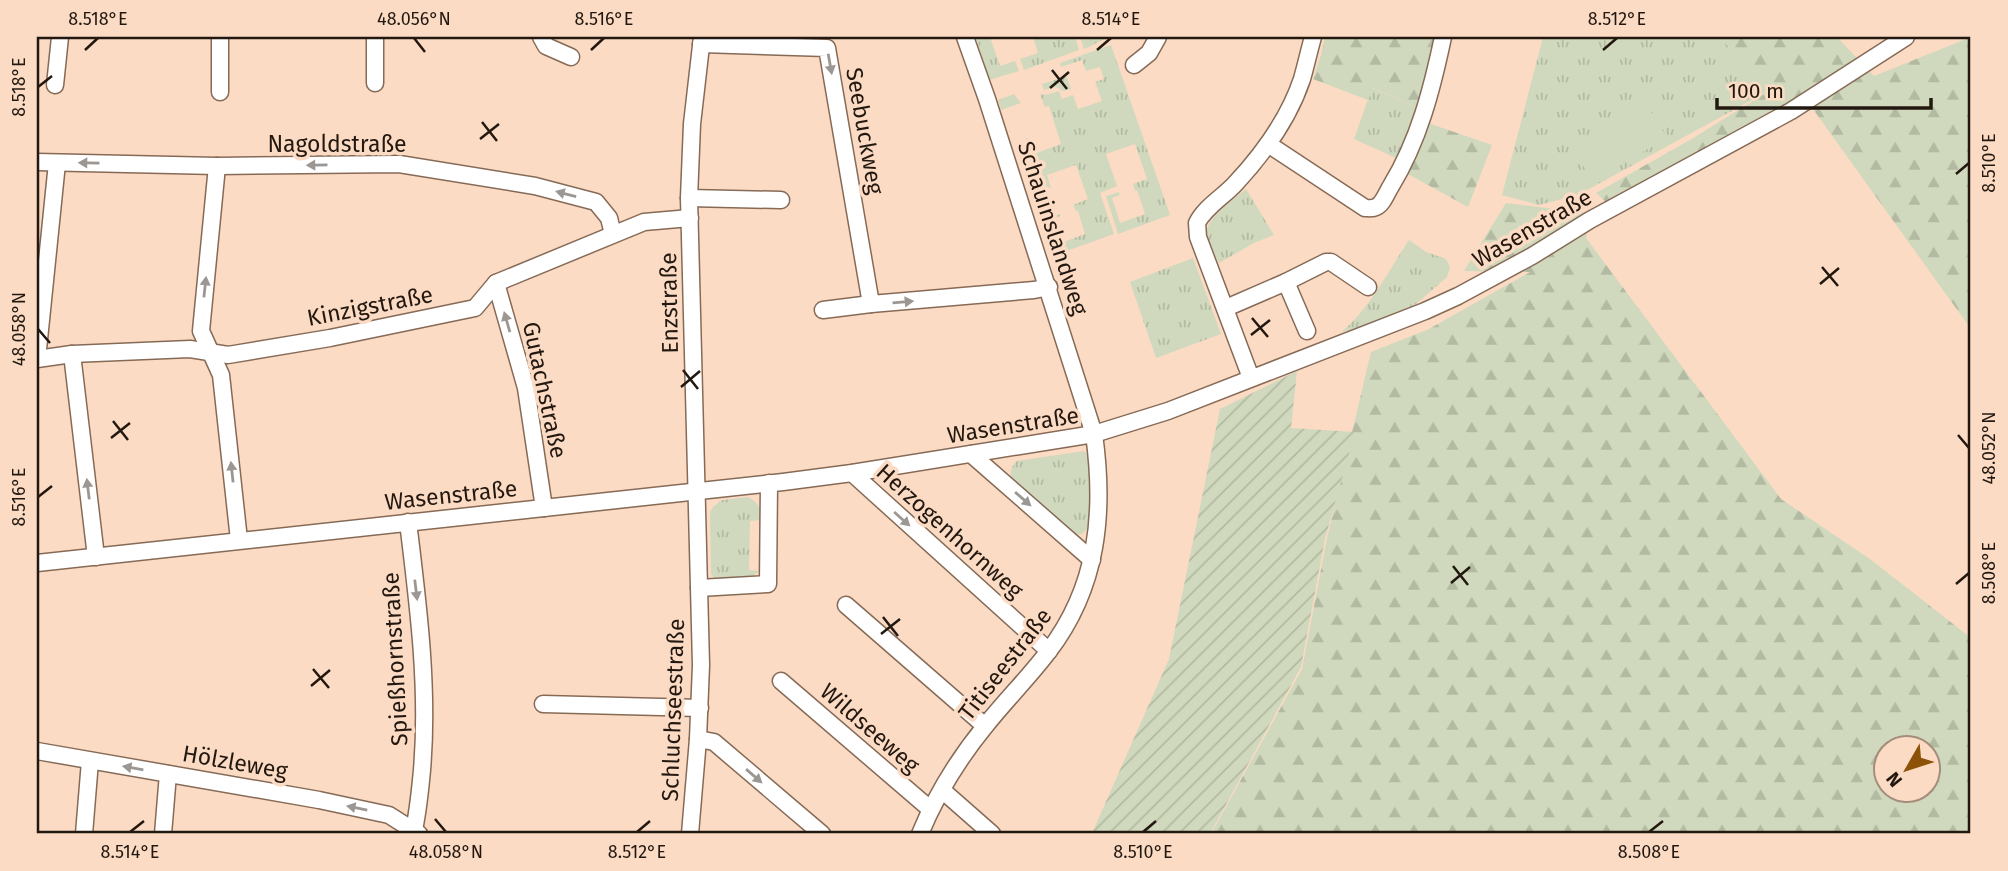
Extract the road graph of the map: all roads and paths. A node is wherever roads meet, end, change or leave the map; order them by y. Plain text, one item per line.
1 (61, 37) edge
2 (220, 37) edge
3 (375, 37) edge
4 (541, 37) edge
5 (965, 37) edge
6 (1158, 37) edge
7 (1313, 37) edge
8 (1443, 37) edge
9 (1906, 37) edge
10 (702, 40) edge
11 (570, 57) dead end
12 (1134, 65) dead end
13 (375, 83) dead end
14 (55, 85) dead end
15 (219, 92) dead end
16 (1268, 144) junction
17 (37, 162) edge
18 (57, 163) junction
19 (217, 166) junction
20 (690, 198) junction
21 (781, 200) dead end
22 (690, 218) junction
23 (613, 234) junction
24 (1286, 282) junction
25 (496, 283) junction
26 (1049, 287) junction
27 (1368, 287) dead end
28 (871, 304) junction
29 (1226, 308) junction
30 (823, 310) dead end
31 (1307, 331) dead end
32 (211, 353) junction
33 (72, 354) junction
34 (37, 359) edge
35 (1251, 378) junction
36 (1094, 435) junction
37 (971, 454) junction
38 (852, 473) junction
39 (769, 483) junction
40 (696, 491) junction
41 (544, 508) junction
42 (408, 522) junction
43 (239, 540) junction
44 (96, 557) junction
45 (1092, 560) junction
46 (37, 563) edge
47 (699, 588) junction
48 (846, 605) dead end
49 (1049, 651) junction
50 (781, 681) dead end
51 (542, 704) dead end
52 (700, 708) junction
53 (985, 726) junction
54 (698, 739) junction
55 (37, 751) edge
56 (90, 761) junction
57 (168, 774) junction
58 (942, 790) junction
59 (930, 809) junction
60 (415, 833) edge
61 (84, 834) edge
62 (163, 834) edge
63 (690, 834) edge
64 (822, 834) edge
65 (920, 834) edge
66 (992, 834) edge

1 - 14 street
2 - 15 street
3 - 13 street
4 - 11 street
5 - 26 street, Schauinslandweg
6 - 12 street
7 - 16 street
8 - 16 street
9 - 35 street, Wasenstraße
10 - 20 street, Enzstraße
10 -> 28 street, Seebuckweg
16 - 29 street
17 - 18 street, Nagoldstraße
19 -> 18 street, Nagoldstraße
18 - 34 street
23 -> 19 street, Nagoldstraße
32 -> 19 street
20 - 21 street
20 - 22 street, Enzstraße
22 - 23 street, Kinzigstraße
22 - 40 street, Enzstraße
23 - 25 street, Kinzigstraße
24 - 27 street
24 - 29 street
24 - 31 street
25 - 32 street, Kinzigstraße
41 -> 25 street, Gutachstraße
28 -> 26 street
26 - 36 street, Schauinslandweg
28 - 30 street
29 - 35 street
32 - 33 street, Kinzigstraße
43 -> 32 street
33 - 34 street, Kinzigstraße
44 -> 33 street
35 - 36 street, Wasenstraße
36 - 37 street, Wasenstraße
36 - 45 street, Titiseestraße
37 - 38 street, Wasenstraße
37 -> 45 street
38 - 39 street, Wasenstraße
38 -> 49 street, Herzogenhornweg
39 - 40 street, Wasenstraße
39 - 47 street, Schluchseestraße
40 - 41 street, Wasenstraße
40 - 47 street, Schluchseestraße
41 - 42 street, Wasenstraße
42 - 43 street, Wasenstraße
42 -> 60 street, Spießhornstraße
43 - 44 street, Wasenstraße
44 - 46 street, Wasenstraße
45 - 49 street, Titiseestraße
47 - 52 street, Schluchseestraße
48 - 53 street
49 - 53 street, Titiseestraße
50 - 59 street, Wildseeweg
51 - 52 street
52 - 54 street, Schluchseestraße
53 - 58 street, Titiseestraße
54 - 63 street, Schluchseestraße
54 -> 64 street
55 - 56 street, Hölzleweg
57 -> 56 street, Hölzleweg
56 - 61 street
60 -> 57 street, Hölzleweg
57 - 62 street
58 - 59 street, Titiseestraße
58 - 66 street
59 - 65 street, Titiseestraße

